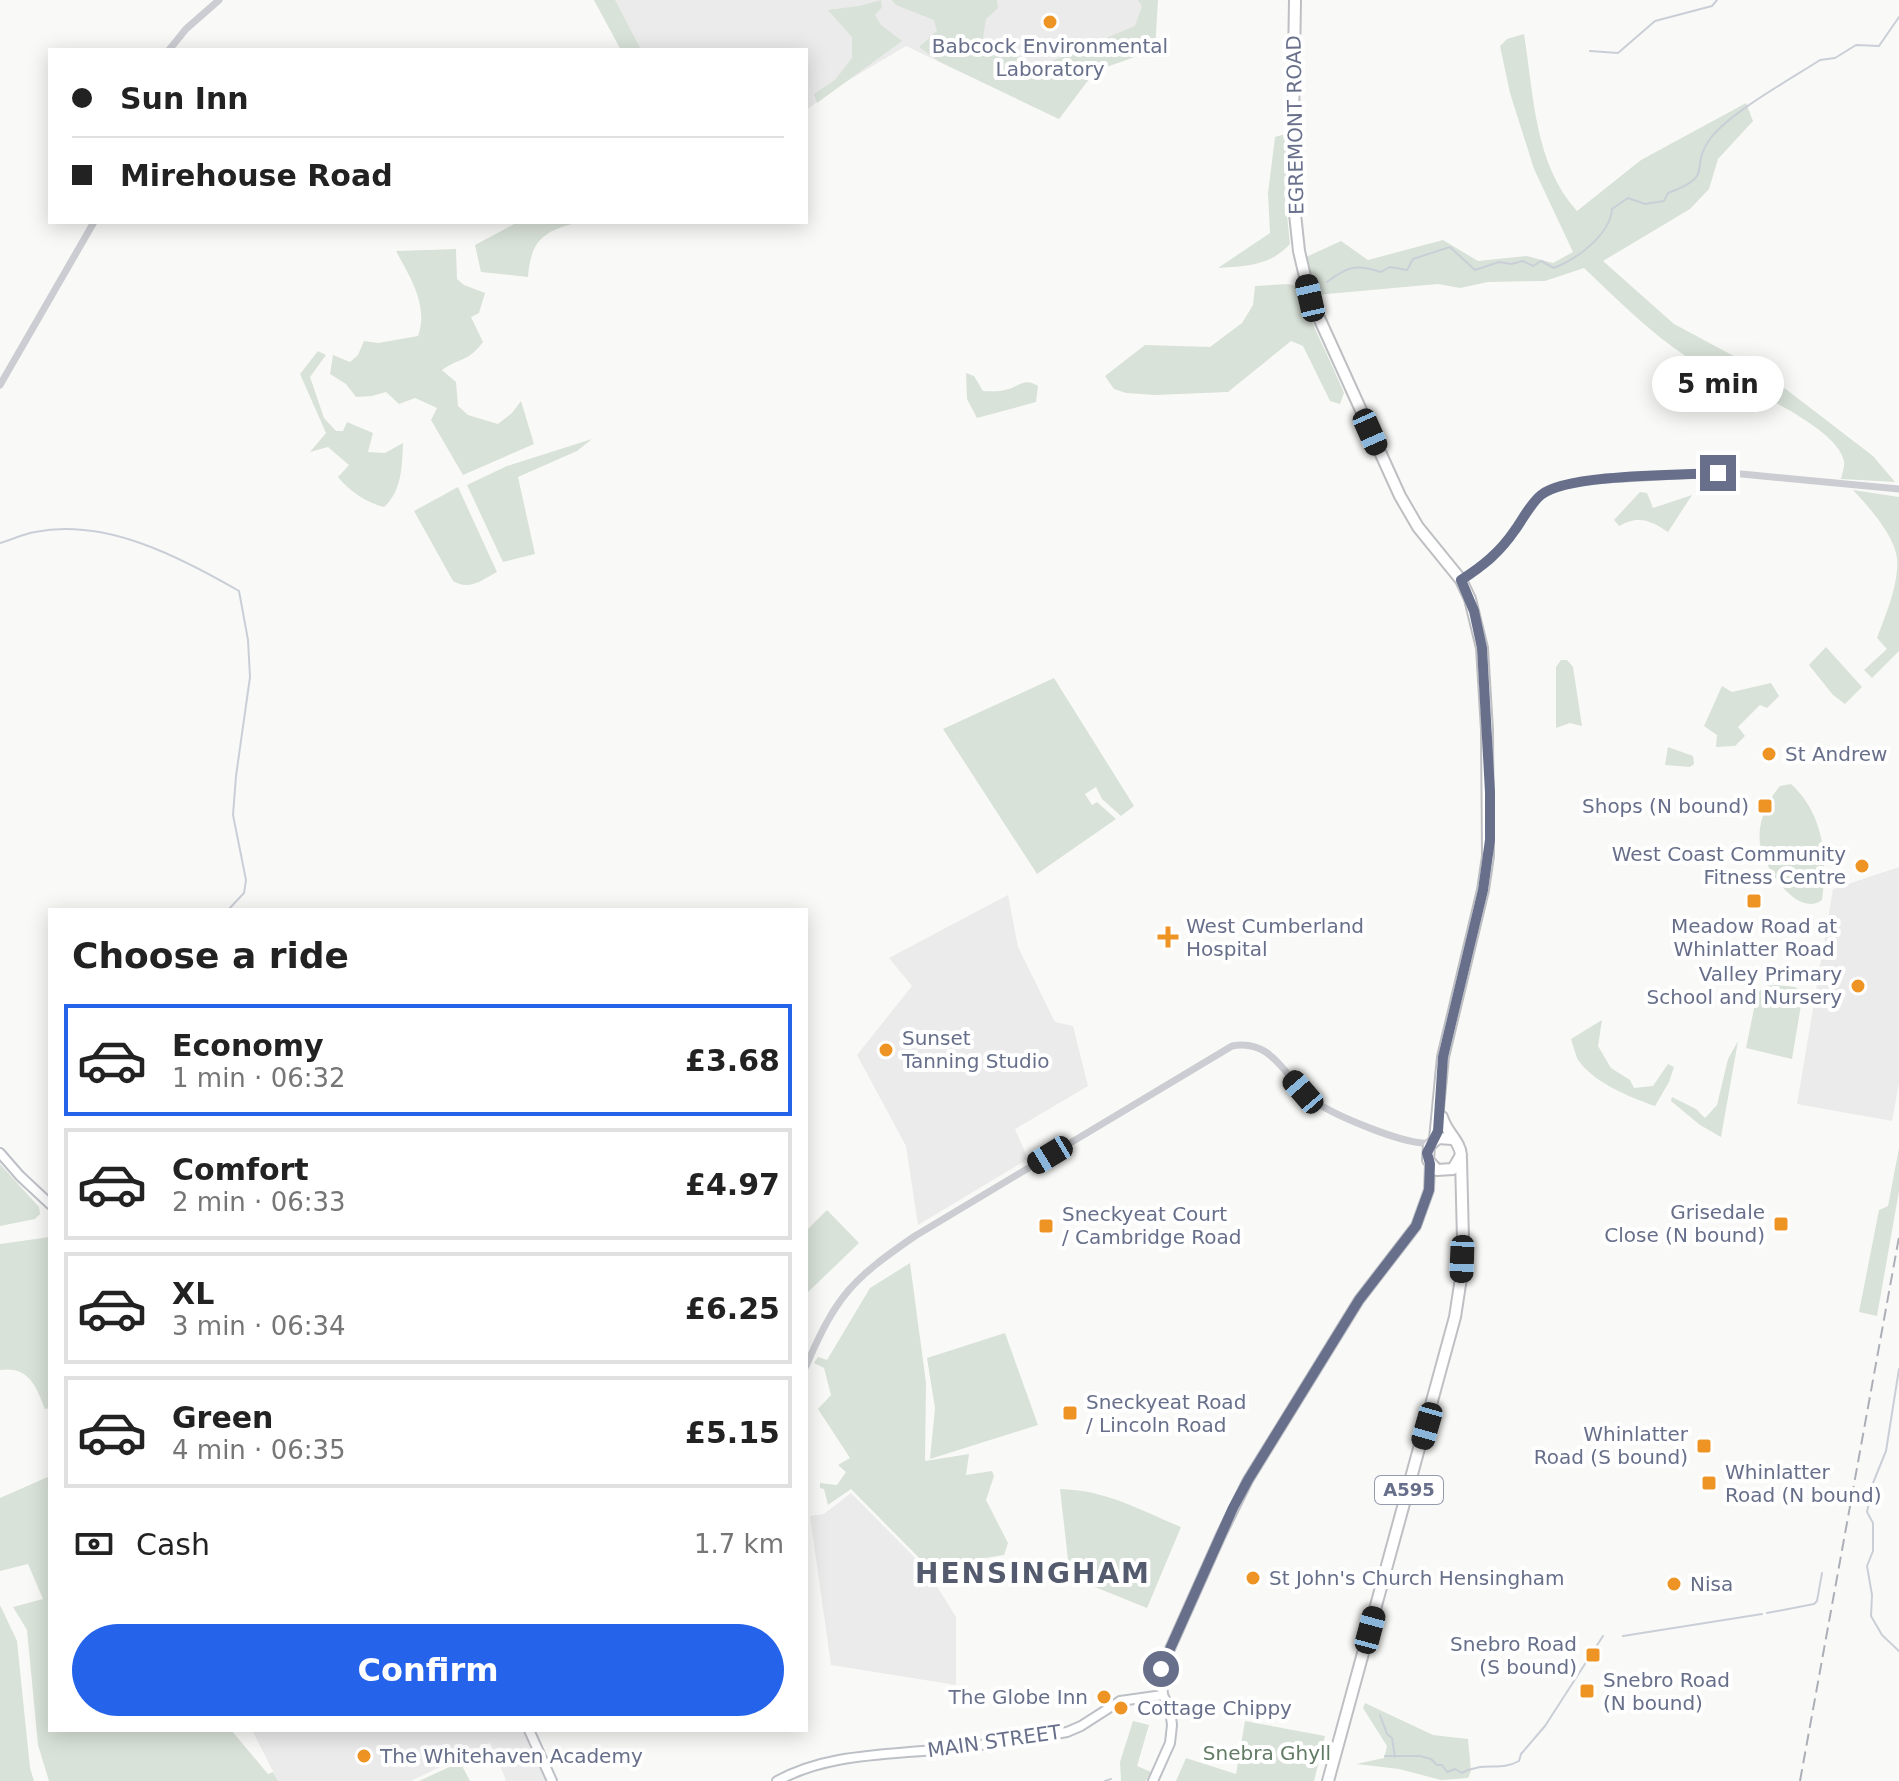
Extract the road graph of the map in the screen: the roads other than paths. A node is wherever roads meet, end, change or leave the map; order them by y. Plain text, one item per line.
1 (219, 0) edge
2 (1295, 1) edge
3 (171, 48) edge
4 (93, 224) edge
5 (0, 385) edge
6 (1899, 489) edge
7 (1461, 580) junction
8 (1439, 1108) junction
9 (1452, 1139) junction
10 (1433, 1141) junction
11 (1411, 1143) junction
12 (0, 1153) edge
13 (1461, 1159) junction
14 (1429, 1162) junction
15 (1447, 1171) junction
16 (1429, 1190) junction
17 (1461, 1195) junction
18 (48, 1202) edge
19 (808, 1362) edge
20 (1163, 1695) junction
21 (530, 1732) edge
22 (552, 1781) edge
23 (777, 1781) edge
24 (1153, 1781) edge
25 (1328, 1781) edge

1 - 3 street
2 - 7 highway, EGREMONT ROAD / A595
4 - 5 street
6 - 7 street
7 - 8 highway, EGREMONT ROAD / A595
8 - 9 highway, A595
8 - 10 highway, A595
9 - 10 highway
9 - 13 highway, A595
10 - 11 street
10 - 14 highway, A595
11 - 14 street
11 - 19 street
12 - 18 main road
13 - 15 highway
13 - 17 highway, A595
14 - 15 highway
14 - 16 main road
15 - 16 main road
15 - 17 highway, A595
16 - 20 main road
17 - 25 highway, A595
20 - 23 main road, MAIN STREET
20 - 24 main road
21 - 22 main road

